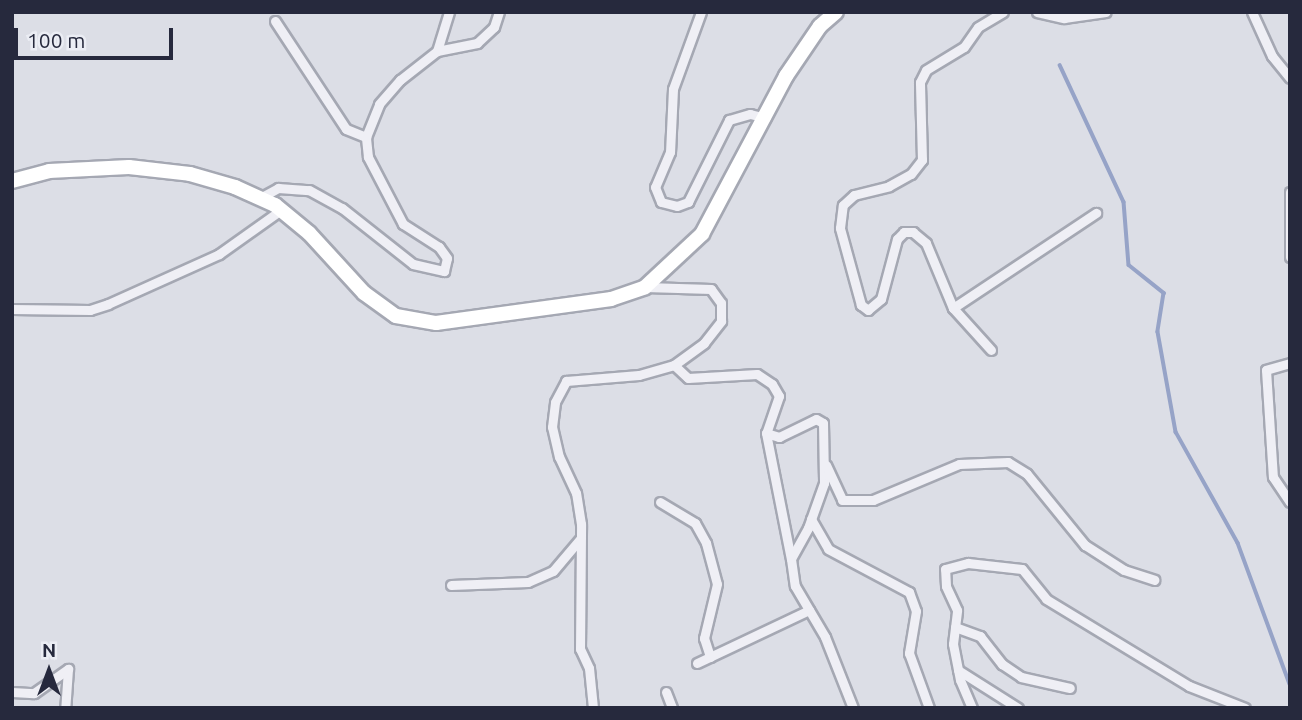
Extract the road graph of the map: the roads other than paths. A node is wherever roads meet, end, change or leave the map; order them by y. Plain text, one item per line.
1 (449, 12) edge
2 (499, 12) edge
3 (701, 12) edge
4 (836, 12) edge
5 (1003, 12) edge
6 (1037, 12) edge
7 (1106, 12) edge
8 (1252, 12) edge
9 (275, 21) dead end
10 (437, 51) junction
11 (1290, 78) edge
12 (766, 118) junction
13 (366, 137) junction
14 (12, 181) edge
15 (1290, 192) edge
16 (260, 198) junction
17 (281, 210) junction
18 (1096, 212) dead end
19 (1290, 257) edge
20 (645, 287) junction
21 (953, 308) junction
22 (12, 310) edge
23 (991, 350) dead end
24 (1290, 363) edge
25 (674, 365) junction
26 (766, 433) junction
27 (825, 464) junction
28 (660, 502) dead end
29 (1290, 502) edge
30 (811, 519) junction
31 (581, 538) junction
32 (791, 559) junction
33 (1154, 580) dead end
34 (451, 585) dead end
35 (809, 610) junction
36 (955, 627) junction
37 (710, 657) junction
38 (697, 663) dead end
39 (958, 670) junction
40 (1070, 688) dead end
41 (12, 692) edge
42 (666, 692) dead end
43 (65, 708) edge
44 (593, 708) edge
45 (672, 708) edge
46 (853, 708) edge
47 (929, 708) edge
48 (972, 708) edge
49 (1018, 708) edge
50 (1245, 708) edge

1 - 10 street
2 - 10 street
3 - 12 street
4 - 12 main road
5 - 21 street
6 - 7 street
8 - 11 street
9 - 13 street
10 - 13 street
12 - 20 main road
13 - 16 street
14 - 16 main road
15 - 19 street
16 - 17 main road
17 - 20 main road
17 - 22 street
18 - 21 street
20 - 25 street
21 - 23 street
24 - 29 street
25 - 26 street
25 - 31 street
26 - 27 street
26 - 32 street
27 - 30 street
27 - 33 street
28 - 37 street
30 - 32 street
30 - 47 street
31 - 34 street
31 - 44 street
32 - 35 street
35 - 37 street
35 - 46 street
36 - 39 street
36 - 40 street
36 - 50 street
37 - 38 street
39 - 48 street
39 - 49 street
41 - 43 street
42 - 45 street

